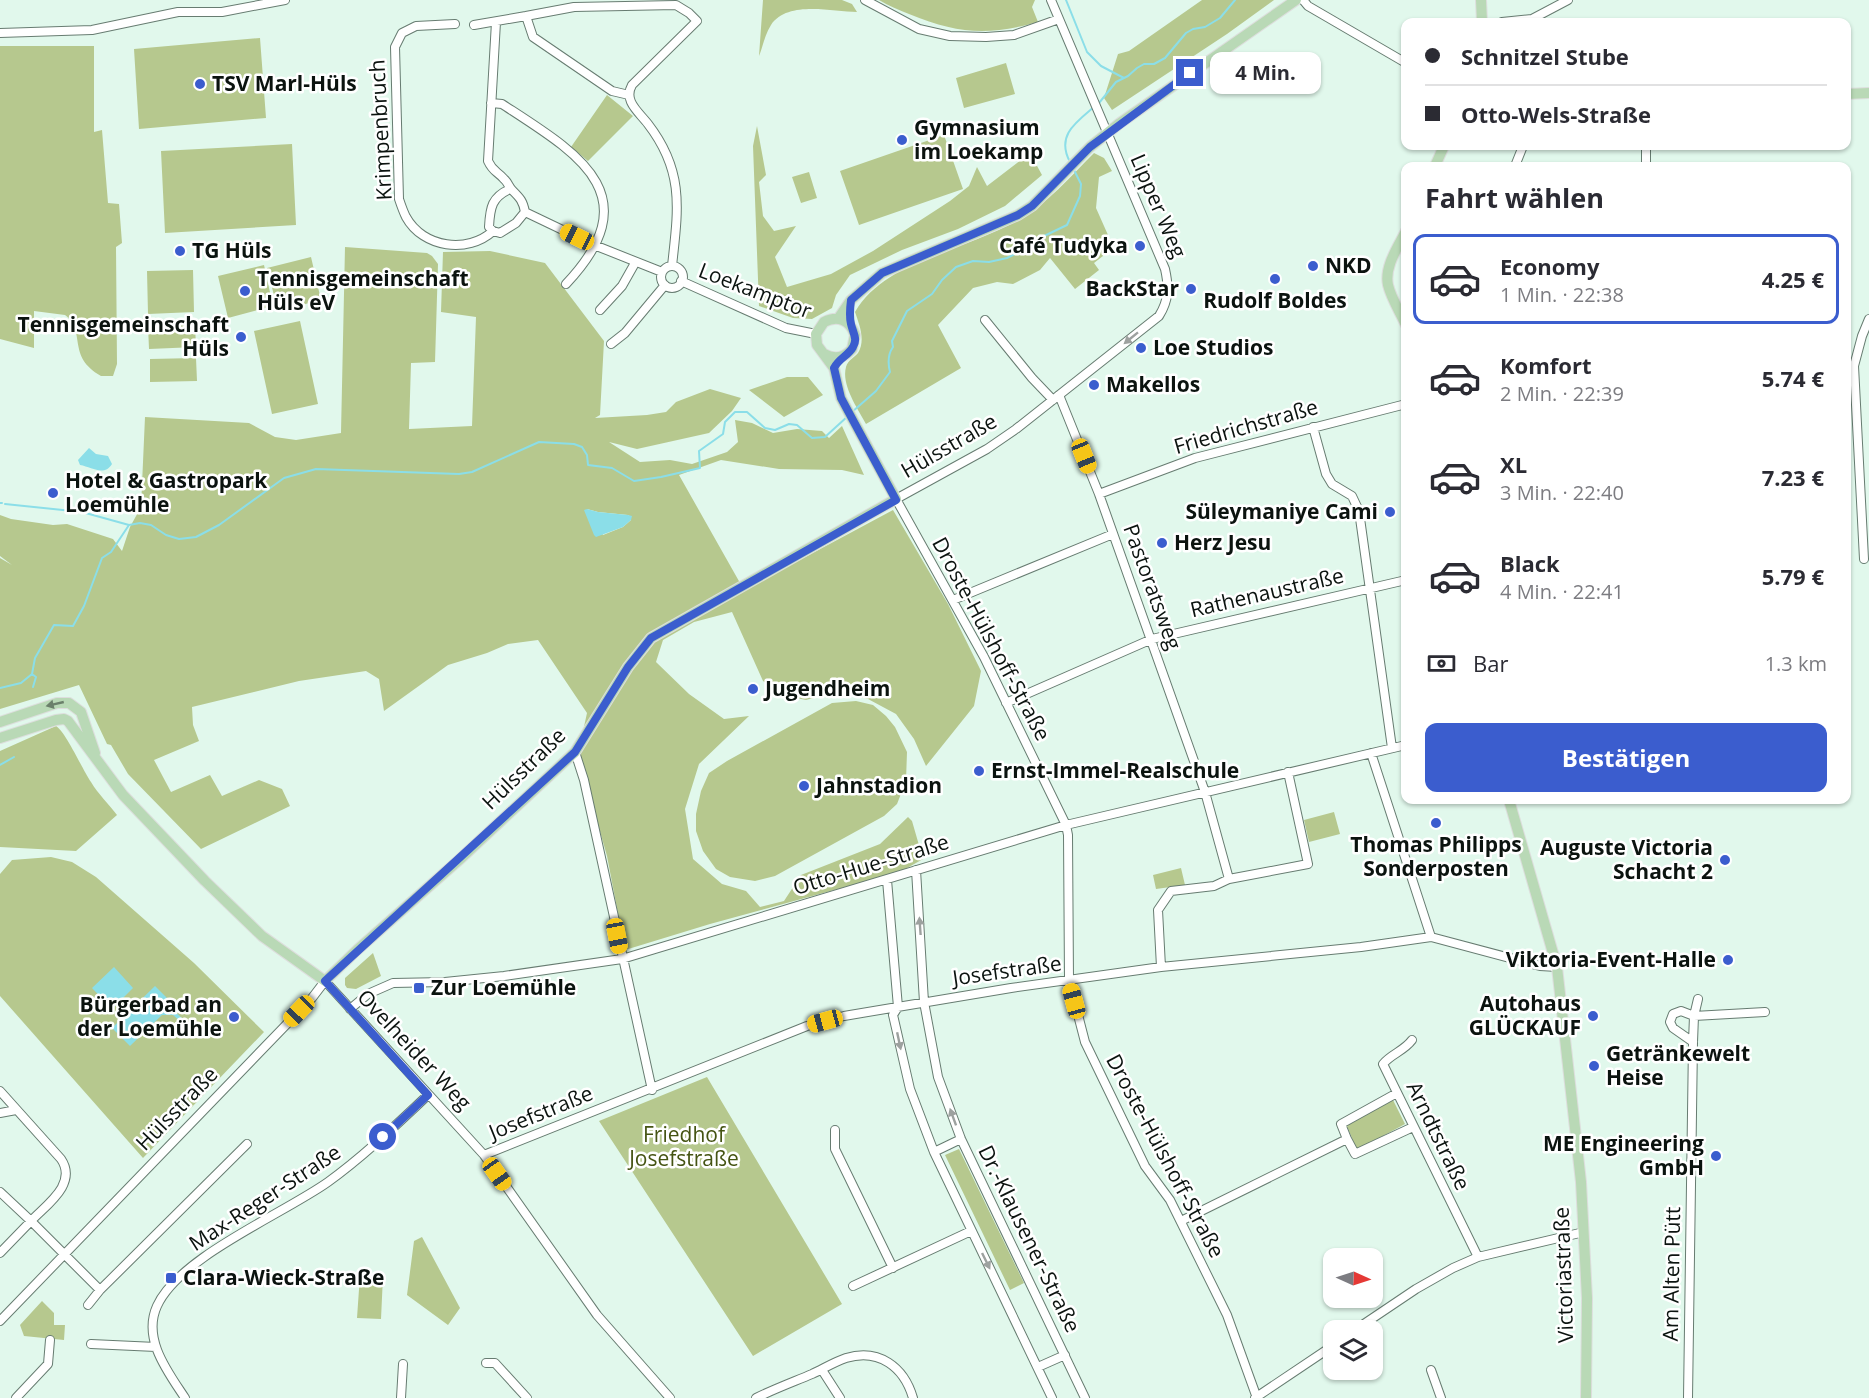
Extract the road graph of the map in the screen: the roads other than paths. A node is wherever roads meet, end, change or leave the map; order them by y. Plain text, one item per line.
1 (285, 0) edge
2 (866, 0) edge
3 (1051, 0) edge
4 (1296, 0) edge
5 (1303, 0) edge
6 (1481, 0) edge
7 (1568, 0) edge
8 (526, 16) junction
9 (1482, 18) edge
10 (1536, 18) edge
11 (1059, 19) junction
12 (496, 22) junction
13 (455, 24) dead end
14 (474, 25) dead end
15 (0, 33) edge
16 (1401, 60) edge
17 (1869, 93) edge
18 (1851, 94) edge
19 (629, 95) junction
20 (491, 103) junction
21 (1107, 133) junction
22 (510, 189) junction
23 (525, 212) junction
24 (493, 231) junction
25 (1401, 241) edge
26 (594, 245) junction
27 (635, 263) junction
28 (672, 266) junction
29 (662, 272) junction
30 (681, 281) junction
31 (566, 284) dead end
32 (664, 285) junction
33 (1168, 295) joint
34 (851, 300) junction
35 (600, 310) dead end
36 (1401, 314) edge
37 (838, 319) junction
38 (1869, 319) edge
39 (985, 320) dead end
40 (851, 326) junction
41 (816, 334) junction
42 (611, 344) dead end
43 (824, 354) junction
44 (841, 357) junction
45 (834, 368) junction
46 (1056, 398) junction
47 (1851, 402) edge
48 (1401, 405) edge
49 (1313, 427) junction
50 (1099, 494) junction
51 (896, 500) junction
52 (1113, 534) junction
53 (1864, 560) dead end
54 (1401, 581) edge
55 (1369, 588) junction
56 (953, 600) junction
57 (1152, 639) junction
58 (1006, 703) junction
59 (0, 722) edge
60 (0, 738) edge
61 (1401, 746) edge
62 (1392, 748) junction
63 (575, 752) junction
64 (1371, 753) junction
65 (97, 759) junction
66 (1288, 772) junction
67 (1205, 792) junction
68 (1510, 804) edge
69 (1066, 825) junction
70 (916, 870) junction
71 (1229, 879) junction
72 (887, 880) junction
73 (1431, 938) junction
74 (622, 959) junction
75 (1161, 967) junction
76 (1557, 967) junction
77 (1069, 980) junction
78 (325, 981) junction
79 (1698, 999) dead end
80 (924, 1002) junction
81 (898, 1007) junction
82 (350, 1009) junction
83 (1765, 1012) dead end
84 (1694, 1016) junction
85 (1412, 1040) dead end
86 (1693, 1042) junction
87 (652, 1090) junction
88 (0, 1091) edge
89 (1397, 1093) junction
90 (428, 1095) junction
91 (16, 1110) junction
92 (0, 1113) edge
93 (1413, 1127) junction
94 (835, 1130) dead end
95 (961, 1139) junction
96 (1347, 1139) junction
97 (247, 1144) dead end
98 (934, 1152) junction
99 (484, 1155) junction
100 (0, 1192) edge
101 (31, 1221) junction
102 (1181, 1221) junction
103 (971, 1231) junction
104 (1584, 1232) junction
105 (0, 1253) edge
106 (64, 1254) junction
107 (1478, 1257) junction
108 (893, 1268) junction
109 (854, 1286) dead end
110 (100, 1290) junction
111 (88, 1305) dead end
112 (1370, 1320) edge
113 (0, 1321) edge
114 (50, 1340) dead end
115 (91, 1344) dead end
116 (156, 1347) junction
117 (1323, 1352) edge
118 (1065, 1355) junction
119 (486, 1363) dead end
120 (403, 1364) dead end
121 (1038, 1367) junction
122 (822, 1370) junction
123 (1431, 1370) dead end
124 (16, 1398) edge
125 (185, 1398) edge
126 (401, 1398) edge
127 (527, 1398) edge
128 (670, 1398) edge
129 (756, 1398) edge
130 (840, 1398) edge
131 (913, 1398) edge
132 (1052, 1398) edge
133 (1085, 1398) edge
134 (1256, 1398) edge
135 (1441, 1398) edge
136 (1586, 1398) edge
137 (1688, 1398) edge

1 - 15 street
2 - 11 street
3 - 11 street, Lipper Weg
4 - 21 main road
5 - 16 street
6 - 9 main road
7 - 10 street
8 - 12 street
8 - 19 street
8 - 19 street
11 - 21 street, Lipper Weg
12 - 14 street
12 - 20 street
13 - 24 street, Krimpenbruch
17 - 18 main road
19 - 28 street
20 - 22 street
20 - 26 street
21 - 33 street, Lipper Weg
21 - 34 main road
22 - 23 street
22 - 24 street
23 - 24 street
23 - 26 street
25 - 36 main road
26 - 27 street
26 - 31 street
27 - 29 street
27 - 35 street
28 - 29 street, Loekamptor
28 - 30 street, Loekamptor
29 - 32 street, Loekamptor
30 - 32 street, Loekamptor
30 - 41 street, Loekamptor
32 - 42 street
33 -> 46 street, Hülsstraße
34 - 37 main road
34 - 40 main road
37 - 40 main road
37 - 41 main road
38 - 47 street
39 - 46 street
40 - 44 main road
41 - 43 main road
43 - 44 main road
43 - 45 main road
44 - 45 main road
45 - 51 main road
46 - 50 street, Pastoratsweg
46 - 51 street, Hülsstraße
47 - 53 street
48 - 49 street, Friedrichstraße
49 - 50 street, Friedrichstraße
49 - 55 street
50 - 52 street, Pastoratsweg
51 - 56 street, Droste-Hülshoff-Straße
51 - 63 main road, Hülsstraße
52 - 56 street
52 - 57 street, Pastoratsweg
54 - 55 street, Rathenaustraße
55 - 57 street, Rathenaustraße
55 - 62 street
56 - 58 street, Droste-Hülshoff-Straße
57 - 58 street, Rathenaustraße
57 - 67 street, Pastoratsweg
58 - 69 street, Droste-Hülshoff-Straße
65 -> 59 main road
60 - 65 main road, Ovelheider Weg
61 - 62 street, Otto-Hue-Straße
62 - 64 street, Otto-Hue-Straße
63 - 74 street
63 - 78 main road, Hülsstraße
64 - 66 street, Otto-Hue-Straße
64 - 73 street
65 - 78 main road, Ovelheider Weg
66 - 67 street, Otto-Hue-Straße
66 - 71 street
67 - 69 street, Otto-Hue-Straße
67 - 71 street, Pastoratsweg
68 - 76 main road, Victoriastraße
69 - 70 street, Otto-Hue-Straße
69 - 77 street, Droste-Hülshoff-Straße
70 - 72 street, Otto-Hue-Straße
80 -> 70 street, Dr.-Klausener-Straße
71 - 75 street
72 - 74 street, Otto-Hue-Straße
72 - 81 street
73 - 75 street, Josefstraße
73 - 76 street, Josefstraße
74 - 82 street, Otto-Hue-Straße
74 - 87 street
75 - 77 street, Josefstraße
76 - 104 main road, Victoriastraße
77 - 80 street, Josefstraße
77 - 102 street, Droste-Hülshoff-Straße
78 - 82 street, Ovelheider Weg
78 - 106 street, Hülsstraße
79 - 84 street, Am Alten Pütt
80 - 81 street, Josefstraße
95 -> 80 street, Dr.-Klausener-Straße
81 - 87 street, Josefstraße
81 -> 98 street
82 - 90 street, Ovelheider Weg
83 - 84 street
84 - 86 street, Am Alten Pütt
84 - 86 street
85 - 89 street, Arndtstraße
86 - 137 street, Am Alten Pütt
87 - 99 street, Josefstraße
88 - 91 street
89 - 93 street, Arndtstraße
89 - 96 street
90 - 99 street, Ovelheider Weg
90 - 116 street, Max-Reger-Straße
91 - 92 street
91 - 101 street
93 - 96 street
93 - 107 street, Arndtstraße
94 - 108 street
95 - 98 street, Dr.-Klausener-Straße
95 - 118 street, Dr.-Klausener-Straße
96 - 102 street
97 - 110 street
98 - 103 street
99 - 128 street, Ovelheider Weg
100 - 101 street
101 - 105 street
101 - 106 street
102 - 134 street, Droste-Hülshoff-Straße
103 - 108 street
103 -> 121 street
104 - 107 street
104 - 136 main road, Victoriastraße
106 - 110 street
106 - 113 street, Hülsstraße
107 - 112 street
108 - 109 street
110 - 111 street
114 - 124 street
115 - 116 street
116 - 125 street, Max-Reger-Straße
117 - 134 street
118 - 121 street, Dr.-Klausener-Straße
118 - 133 street, Dr.-Klausener-Straße
119 - 127 street
120 - 126 street
121 - 132 street
122 - 129 street
122 - 130 street
122 - 131 street
123 - 135 street

